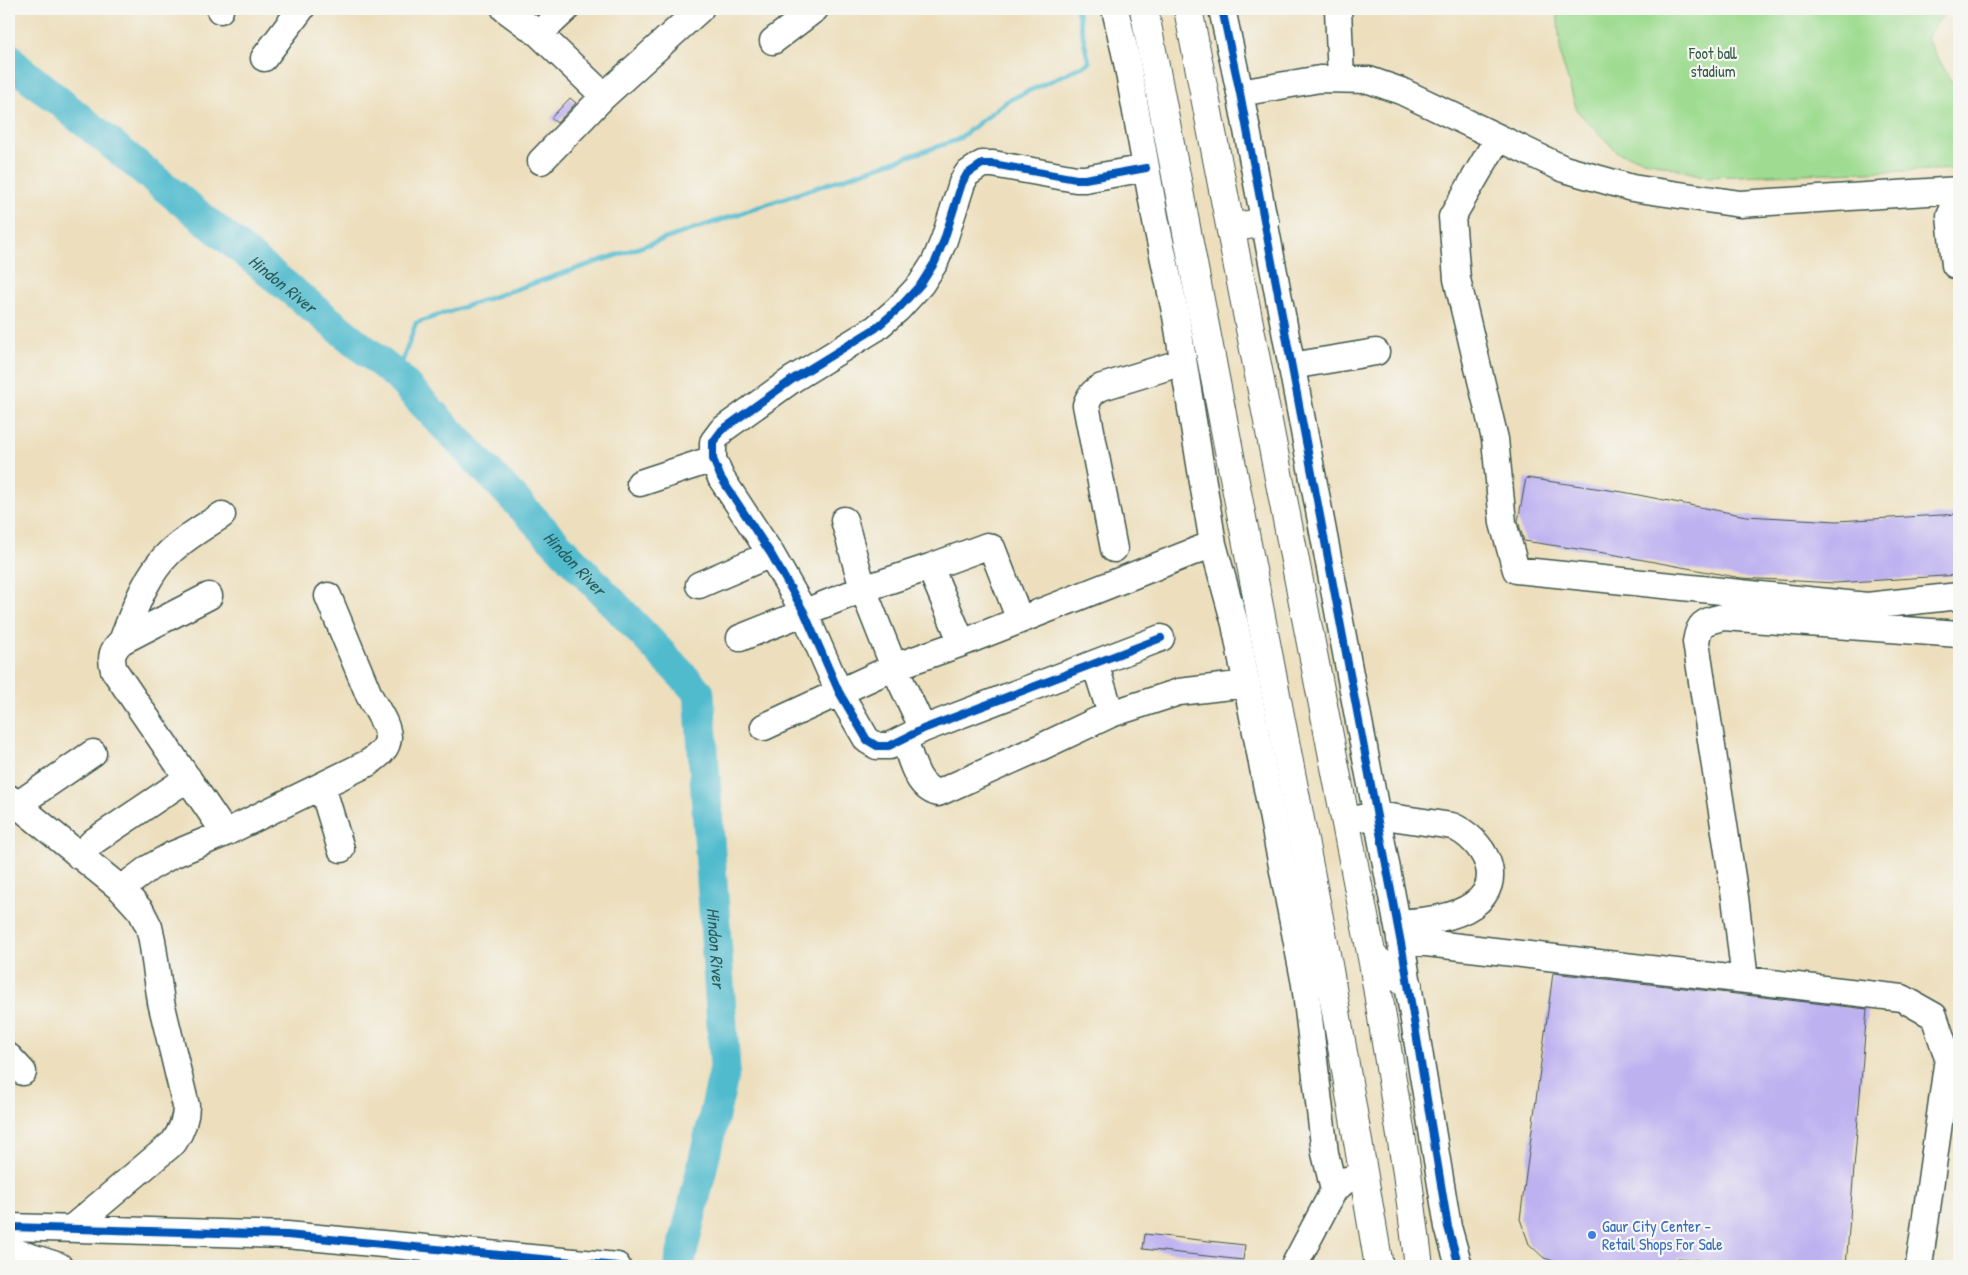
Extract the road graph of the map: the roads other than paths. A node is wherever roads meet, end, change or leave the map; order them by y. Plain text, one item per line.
1 (301, 9) edge
2 (505, 9) edge
3 (566, 9) edge
4 (700, 9) edge
5 (815, 9) edge
6 (1188, 9) edge
7 (1338, 9) edge
8 (1144, 10) edge
9 (1116, 12) edge
10 (1224, 21) edge
11 (539, 34) junction
12 (773, 41) dead end
13 (1139, 53) junction
14 (264, 58) dead end
15 (1341, 79) junction
16 (1240, 92) junction
17 (604, 96) junction
18 (1498, 138) junction
19 (541, 161) dead end
20 (1146, 168) junction
21 (1959, 190) edge
22 (1959, 196) edge
23 (1265, 222) junction
24 (1231, 228) junction
25 (1956, 266) dead end
26 (1376, 352) dead end
27 (1183, 362) junction
28 (1291, 366) junction
29 (713, 459) junction
30 (640, 483) dead end
31 (222, 515) dead end
32 (844, 520) dead end
33 (1214, 544) junction
34 (1114, 549) dead end
35 (771, 554) junction
36 (930, 567) junction
37 (699, 585) dead end
38 (863, 588) junction
39 (209, 596) dead end
40 (328, 596) dead end
41 (1959, 596) edge
42 (804, 612) junction
43 (1020, 620) junction
44 (1959, 634) edge
45 (740, 638) dead end
46 (1161, 638) dead end
47 (122, 641) junction
48 (962, 642) junction
49 (1095, 664) junction
50 (894, 667) junction
51 (1247, 684) junction
52 (839, 692) junction
53 (1111, 714) junction
54 (764, 727) dead end
55 (913, 734) junction
56 (93, 752) dead end
57 (188, 778) junction
58 (322, 786) junction
59 (13, 802) edge
60 (1376, 815) junction
61 (1346, 820) junction
62 (225, 833) junction
63 (341, 849) dead end
64 (79, 856) junction
65 (121, 889) junction
66 (1399, 932) junction
67 (1372, 956) junction
68 (1745, 980) junction
69 (1408, 985) junction
70 (1363, 1167) junction
71 (1334, 1190) junction
72 (9, 1227) edge
73 (72, 1228) junction
74 (9, 1250) edge
75 (59, 1266) edge
76 (617, 1266) edge
77 (1294, 1266) edge
78 (1379, 1266) edge
79 (1419, 1266) edge
80 (1459, 1266) edge
81 (1918, 1266) edge

1 - 14 street
2 - 11 street
3 - 11 street
4 - 17 street
5 - 12 street
6 - 24 main road
7 - 15 street
8 - 13 main road
9 - 13 street
10 - 16 street
11 - 17 street
13 - 20 street
13 - 70 main road
15 - 16 street
15 - 18 street
16 - 23 street
17 - 19 street
18 - 21 street
18 - 41 street
20 - 27 street
20 - 29 street
22 - 25 street
23 - 24 main road
23 - 28 street
24 - 61 main road
26 - 28 street
27 - 33 street
27 - 34 street
28 - 60 street
29 - 30 street
29 - 35 street
31 - 47 street
32 - 38 street
33 - 43 street
33 - 51 street
35 - 37 street
35 - 42 street
36 - 38 street
36 - 43 street
36 - 48 street
38 - 42 street
38 - 50 street
39 - 47 street
40 - 58 street
42 - 45 street
42 - 52 street
43 - 48 street
44 - 68 street
46 - 49 street
47 - 57 street
48 - 50 street
49 - 53 street
49 - 55 street
50 - 52 street
50 - 55 street
51 - 53 street
51 - 71 street
52 - 54 street
52 - 55 street
53 - 55 street
56 - 59 street
57 - 62 street
57 - 64 street
58 - 62 street
58 - 63 street
59 - 64 street
60 - 61 street
60 - 66 street
60 - 66 street
61 - 67 main road
62 - 65 street
64 - 65 street
65 - 73 street
66 - 68 street
66 - 69 street
67 - 69 main road
67 - 79 main road
68 - 81 street
69 - 80 street
70 - 71 street
70 - 78 main road
71 - 77 street
72 - 73 street
73 - 76 street
74 - 75 street

